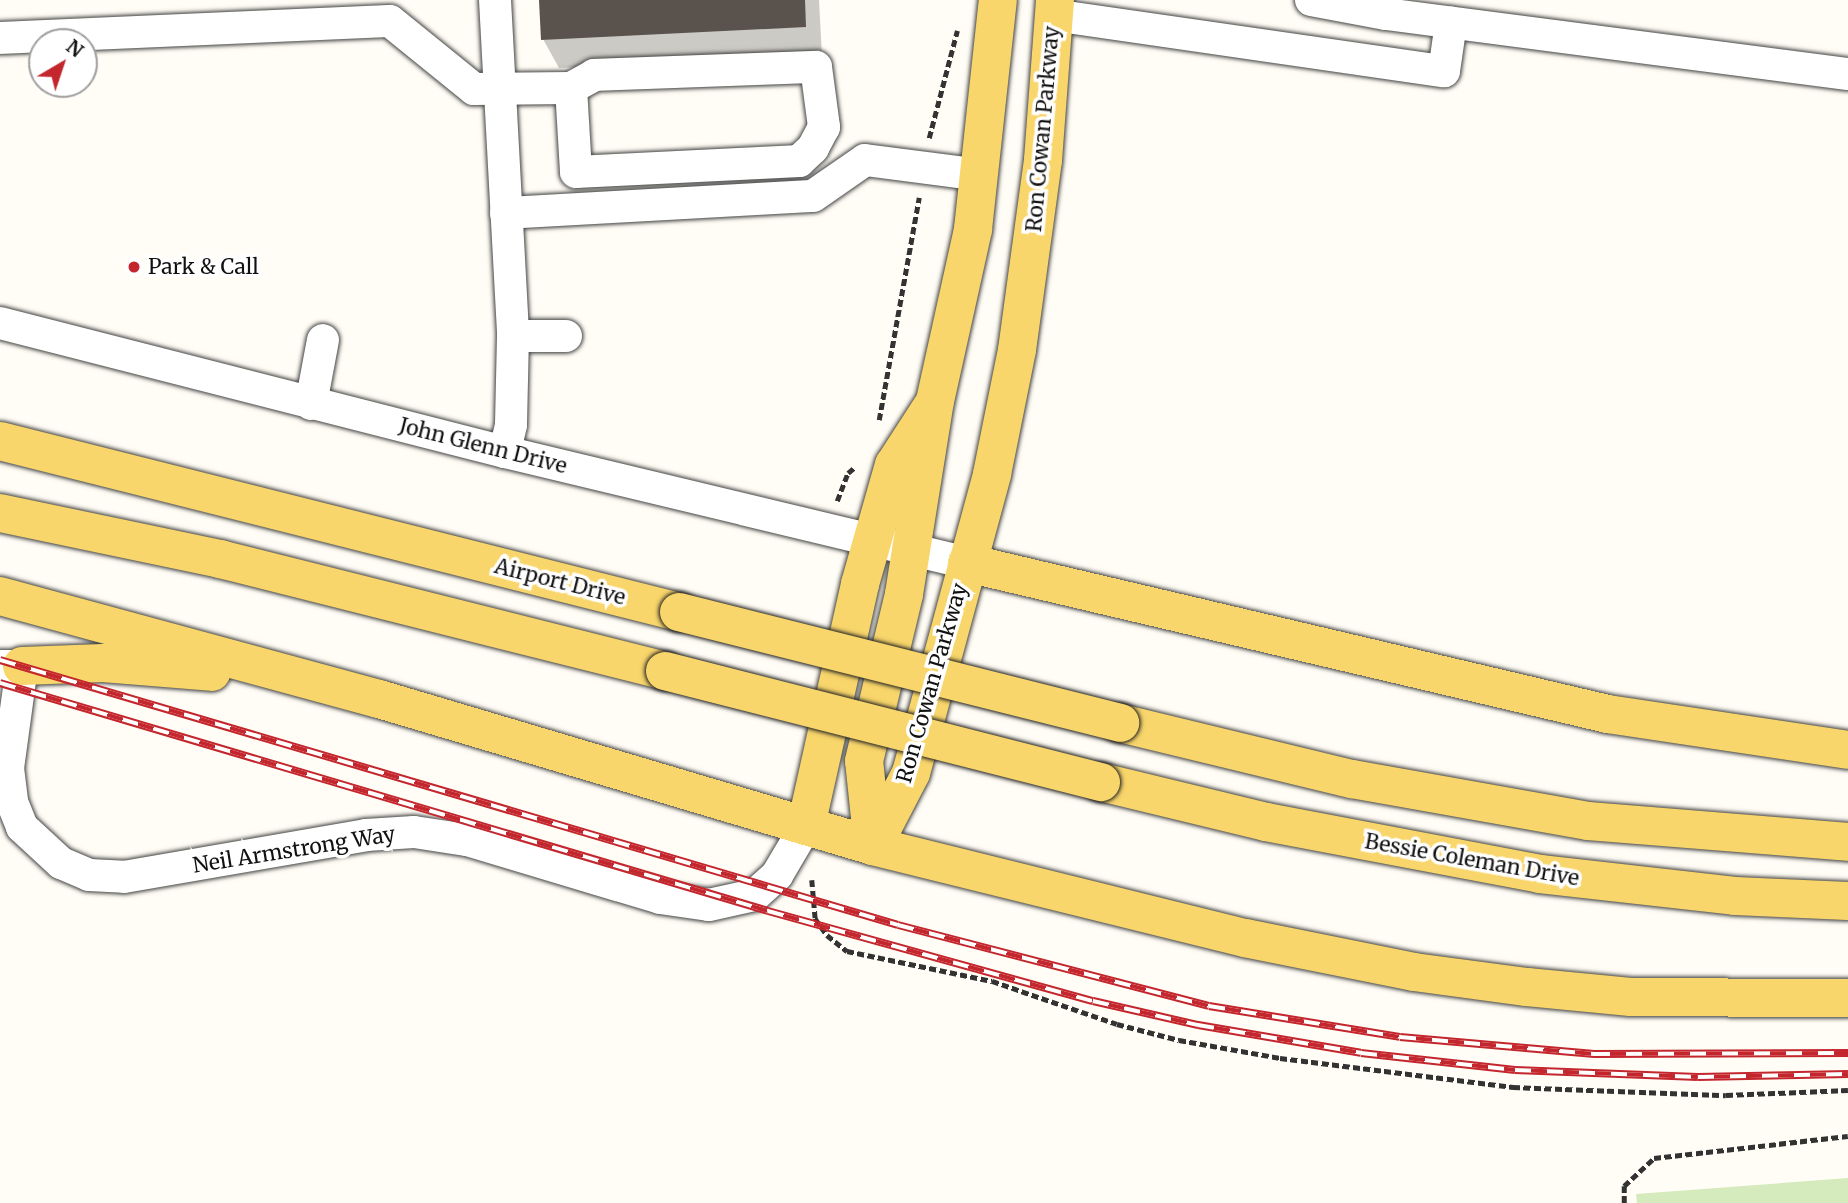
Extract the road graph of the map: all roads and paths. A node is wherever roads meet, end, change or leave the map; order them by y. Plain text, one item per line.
1 (495, 0) edge
2 (998, 0) edge
3 (1311, 0) edge
4 (1054, 8) edge
5 (959, 22) dead end
6 (1451, 23) junction
7 (0, 38) edge
8 (1848, 74) edge
9 (571, 88) junction
10 (487, 89) junction
11 (924, 167) junction
12 (980, 175) junction
13 (506, 213) junction
14 (0, 323) edge
15 (513, 336) junction
16 (566, 336) dead end
17 (323, 340) dead end
18 (935, 401) junction
19 (311, 404) junction
20 (878, 424) dead end
21 (0, 441) edge
22 (505, 452) junction
23 (857, 465) dead end
24 (839, 491) dead end
25 (0, 513) edge
26 (872, 542) junction
27 (912, 551) junction
28 (967, 563) junction
29 (0, 596) edge
30 (11, 666) edge
31 (379, 699) junction
32 (1848, 750) edge
33 (806, 826) junction
34 (1848, 842) edge
35 (873, 846) junction
36 (814, 892) dead end
37 (1848, 901) edge
38 (1848, 998) edge
39 (1848, 1090) edge
40 (1848, 1136) edge
41 (1624, 1203) edge

1 - 10 street
2 - 12 main road, Ron Cowan Parkway
3 - 6 street
4 - 6 street
4 - 28 main road, Ron Cowan Parkway
5 - 11 path
6 - 8 street
7 - 10 street
9 - 9 street
9 - 10 street
10 - 13 street
11 - 12 street
11 - 13 street
11 - 20 path
12 - 18 main road, Ron Cowan Parkway
13 - 15 street
14 - 19 street, John Glenn Drive
15 - 16 street
15 - 22 street
17 - 19 street
18 - 26 main road
18 - 27 main road, Ron Cowan Parkway
19 - 22 street, John Glenn Drive
21 - 34 main road, Airport Drive, bridge
22 - 26 street, John Glenn Drive
23 - 24 path
25 - 37 main road, Bessie Coleman Drive, bridge
26 - 27 street, John Glenn Drive
26 - 33 main road
27 - 28 street, John Glenn Drive
27 - 35 main road, Ron Cowan Parkway
28 - 32 main road
28 - 35 main road, Ron Cowan Parkway
29 - 31 main road
30 - 31 main road
30 - 33 street, Neil Armstrong Way
31 - 33 main road
33 - 35 main road
35 - 38 main road
36 - 39 path
40 - 41 path

